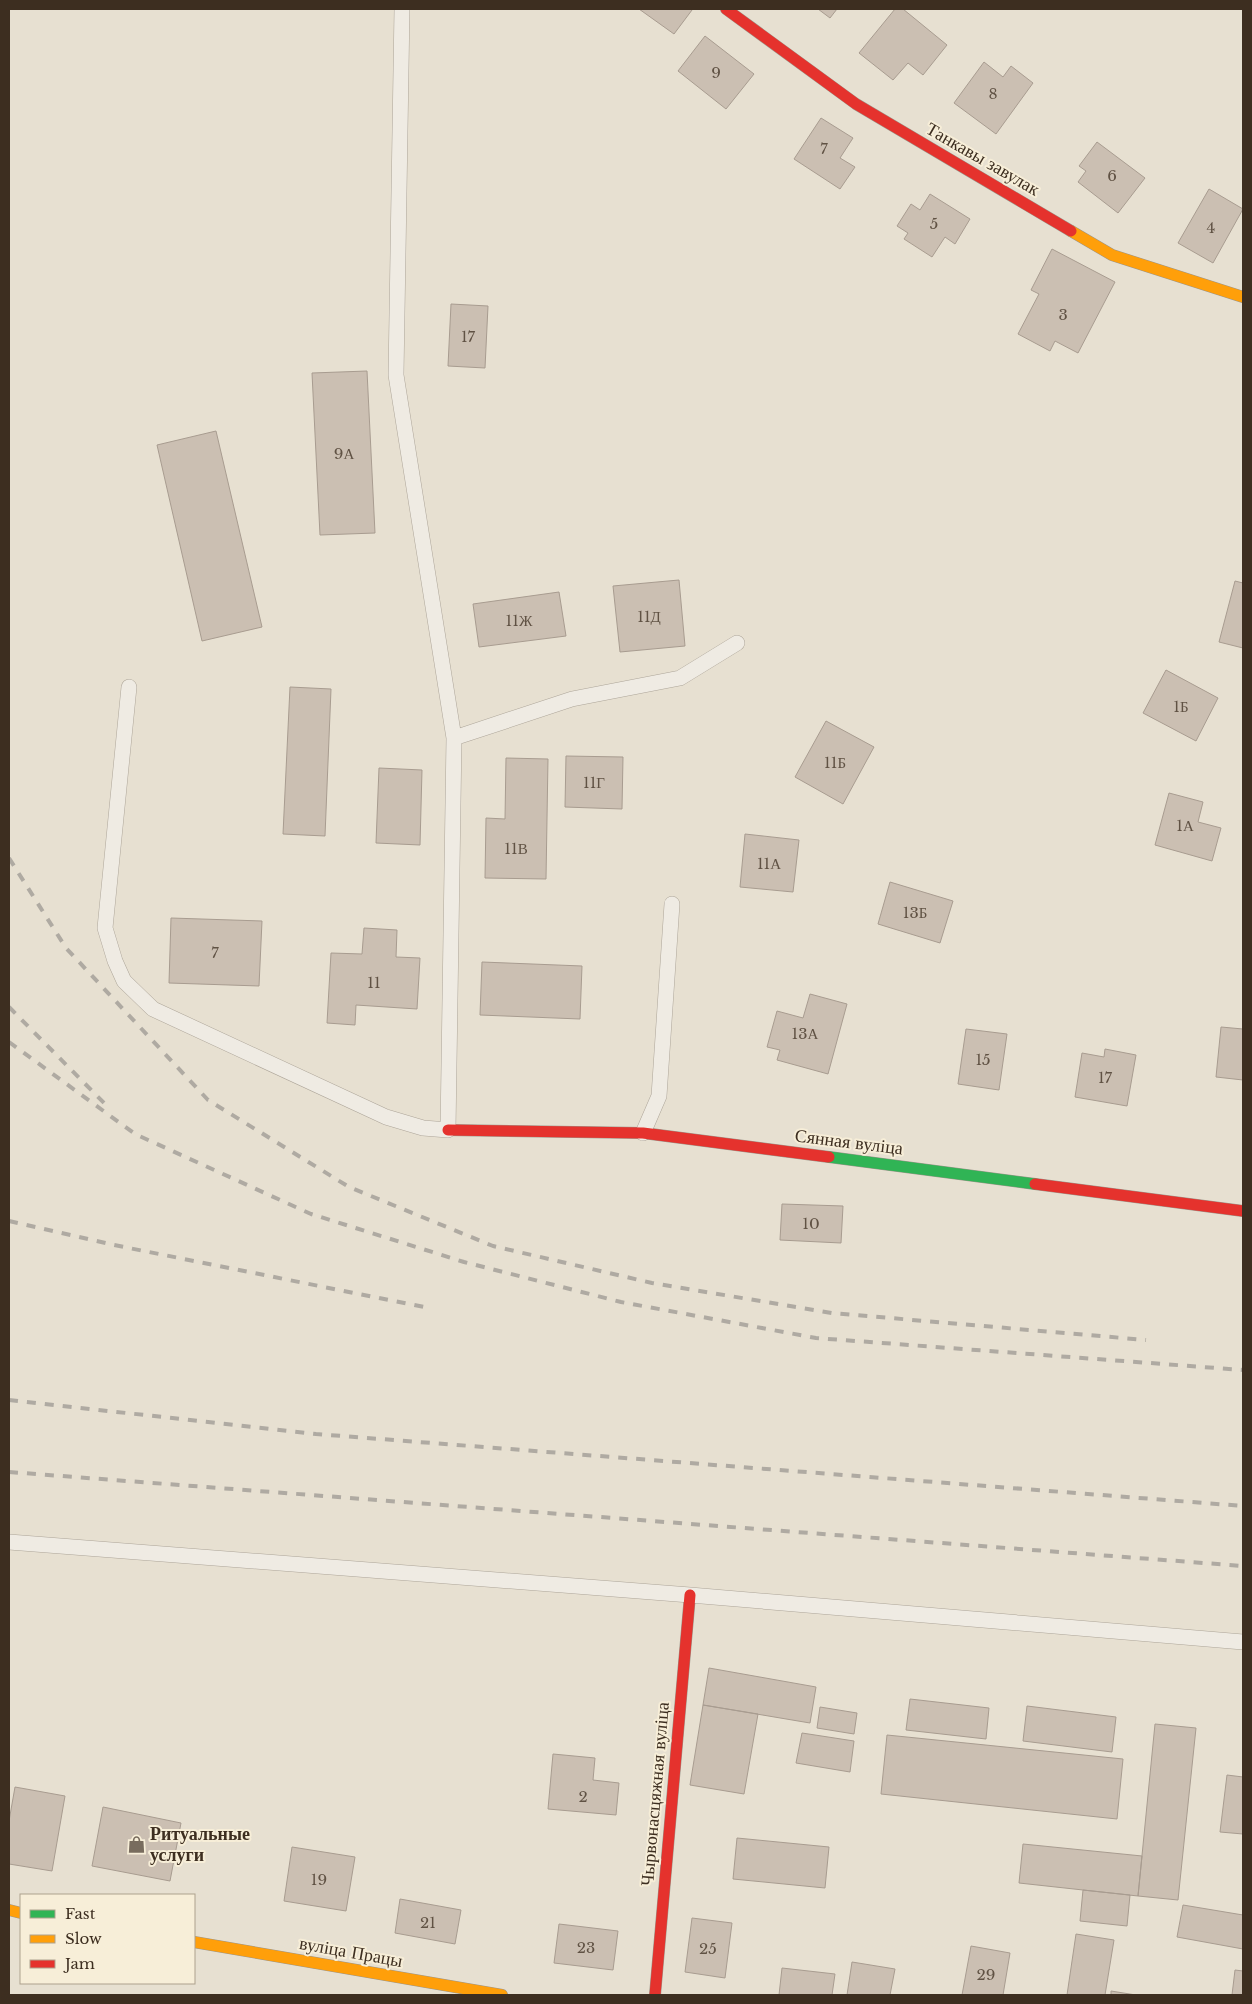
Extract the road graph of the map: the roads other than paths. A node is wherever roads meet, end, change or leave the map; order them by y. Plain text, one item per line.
1 (402, 9) edge
2 (726, 9) edge
3 (1243, 297) edge
4 (738, 642) dead end
5 (129, 687) dead end
6 (454, 738) junction
7 (672, 904) dead end
8 (448, 1130) junction
9 (643, 1133) junction
10 (1243, 1211) edge
11 (9, 1542) edge
12 (690, 1595) junction
13 (1243, 1642) edge
14 (195, 1942) edge
15 (502, 1995) edge
16 (655, 1995) edge

1 - 6 lane
2 - 3 street, Танкавы завулак
4 - 6 lane
5 - 8 lane
6 - 8 lane
7 - 9 lane
8 - 9 street, Сянная вуліца
9 - 10 street, Сянная вуліца
11 - 12 lane
12 - 13 lane
12 - 16 street, Чырвонасцяжная вуліца
14 - 15 street, вуліца Працы

